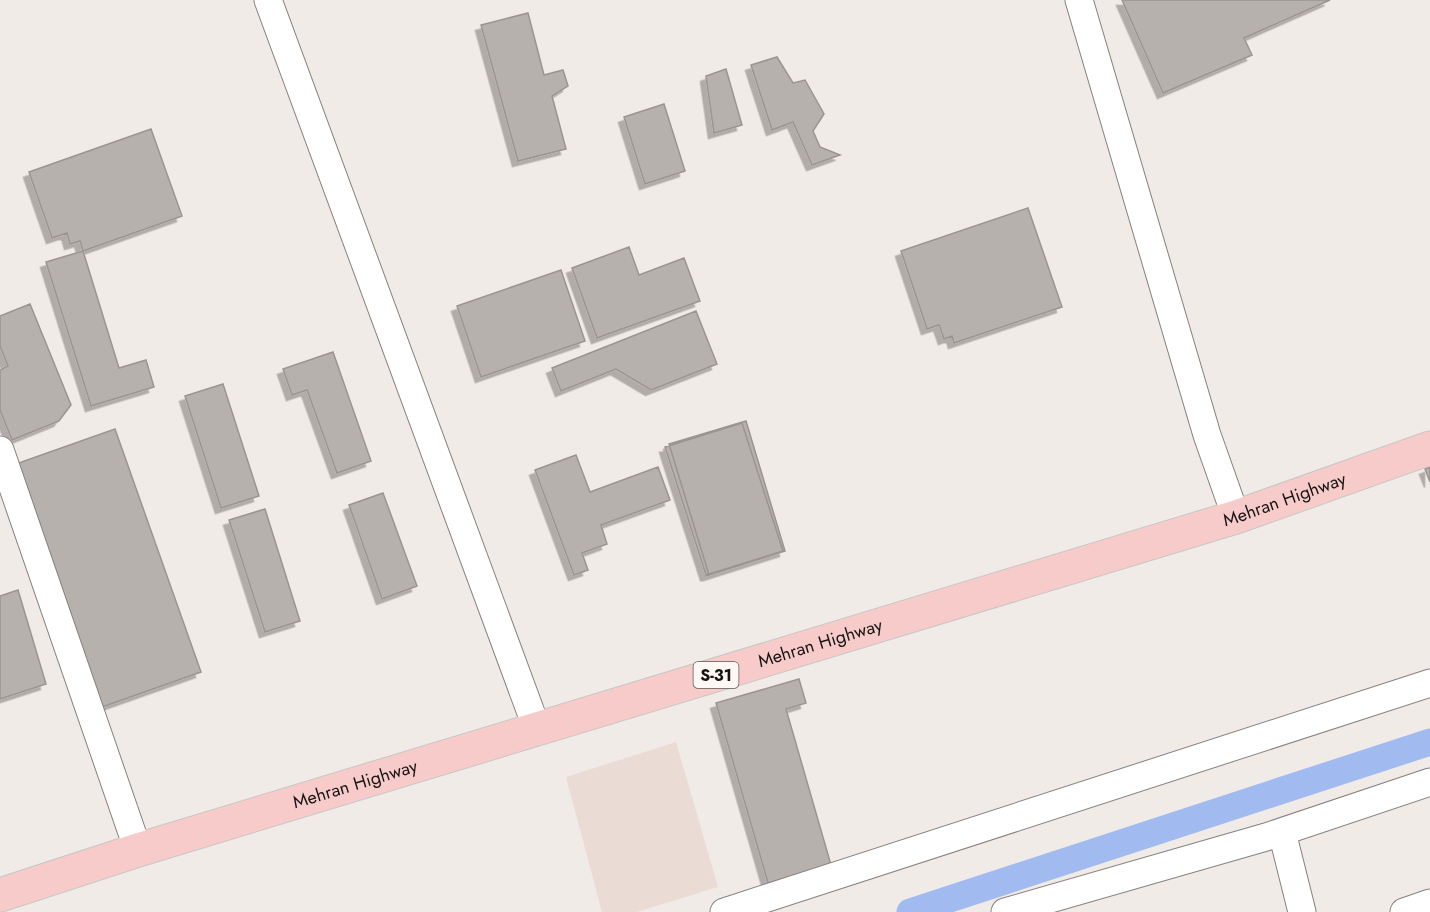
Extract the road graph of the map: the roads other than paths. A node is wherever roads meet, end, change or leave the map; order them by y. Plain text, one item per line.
1 (268, 0) edge
2 (1079, 0) edge
3 (1430, 448) edge
4 (0, 450) edge
5 (1236, 517) junction
6 (1430, 683) edge
7 (537, 729) junction
8 (1430, 782) edge
9 (1282, 832) junction
10 (138, 850) junction
11 (0, 895) edge
12 (1430, 903) edge
13 (724, 912) edge
14 (1005, 912) edge
15 (1302, 912) edge
16 (1404, 912) edge

1 - 7 street
2 - 5 street
3 - 5 main road, Mehran Highway / S-31
4 - 10 street
5 - 7 main road, Mehran Highway / S-31
6 - 13 street
7 - 10 main road, Mehran Highway / S-31
8 - 9 street
9 - 14 street
9 - 15 street
10 - 11 main road, Mehran Highway / S-31
12 - 16 street

